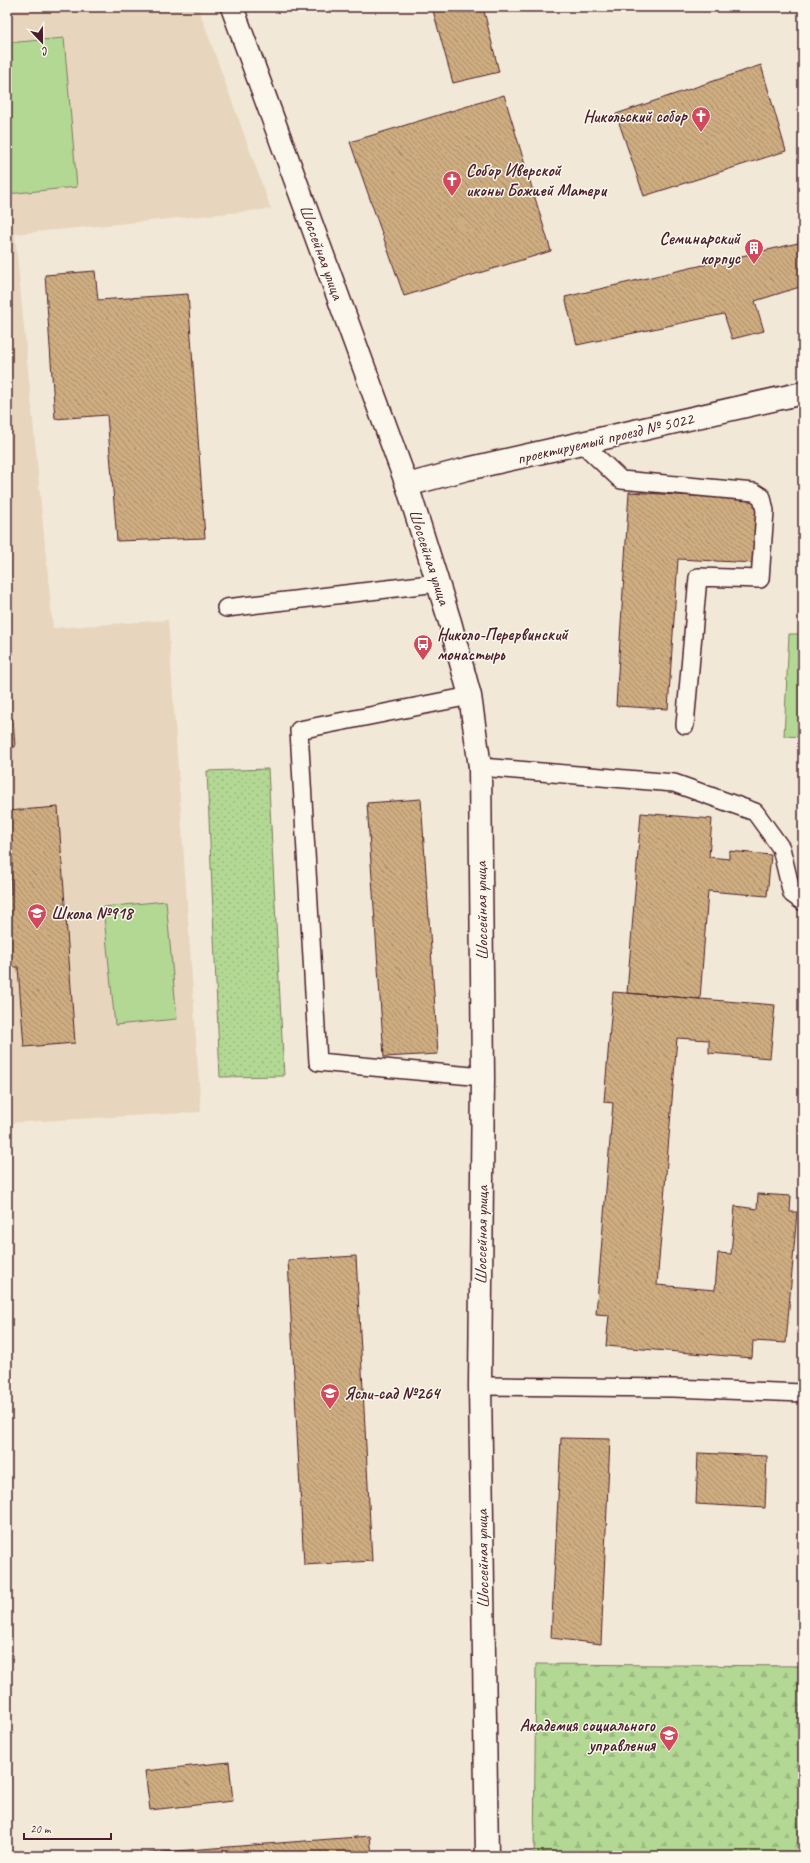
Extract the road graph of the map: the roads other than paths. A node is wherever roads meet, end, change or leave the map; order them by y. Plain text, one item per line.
1 (232, 7) edge
2 (803, 393) edge
3 (582, 443) junction
4 (407, 485) junction
5 (438, 583) junction
6 (226, 608) dead end
7 (470, 696) junction
8 (685, 725) dead end
9 (480, 767) junction
10 (803, 902) edge
11 (483, 1077) junction
12 (480, 1386) junction
13 (803, 1393) edge
14 (487, 1856) edge

1 - 4 main road, Шоссейная улица
2 - 3 main road, проектируемый проезд № 5022
3 - 4 main road, проектируемый проезд № 5022
3 - 8 lane
4 - 5 main road, Шоссейная улица
5 - 6 lane
5 - 7 main road, Шоссейная улица
7 - 9 main road, Шоссейная улица
7 - 11 lane
9 - 10 lane
9 - 11 main road, Шоссейная улица
11 - 12 main road, Шоссейная улица
12 - 13 lane
12 - 14 main road, Шоссейная улица

